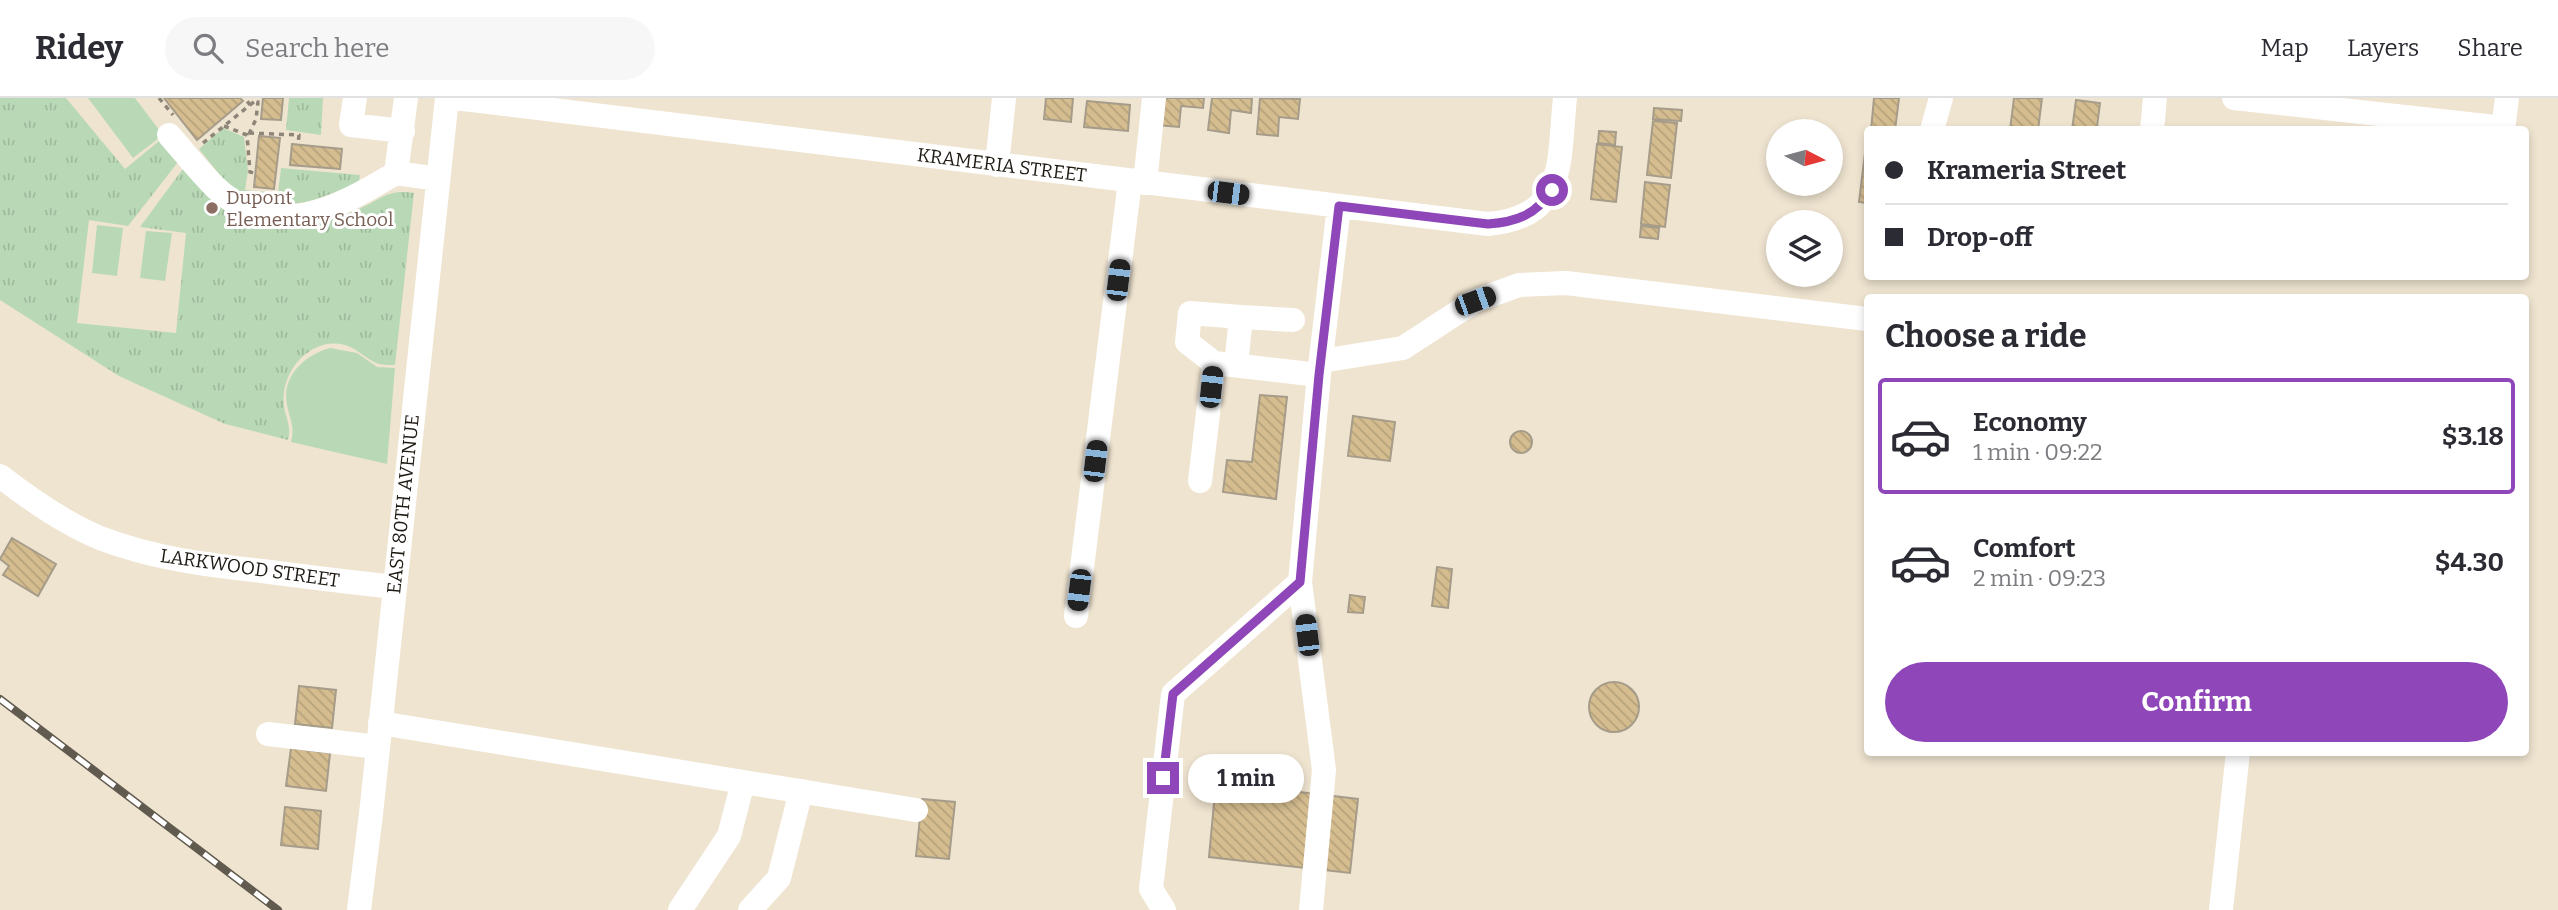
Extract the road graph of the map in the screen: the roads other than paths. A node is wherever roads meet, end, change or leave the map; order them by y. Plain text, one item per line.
1 (355, 98) edge
2 (406, 98) edge
3 (447, 98) edge
4 (455, 98) edge
5 (1004, 98) edge
6 (1154, 98) edge
7 (1565, 98) edge
8 (1941, 98) edge
9 (2155, 98) edge
10 (2234, 98) edge
11 (2507, 98) edge
12 (1933, 126) edge
13 (2152, 126) edge
14 (2477, 126) edge
15 (2503, 126) edge
16 (175, 130) road end
17 (403, 131) junction
18 (997, 165) junction
19 (396, 173) junction
20 (438, 179) junction
21 (1137, 182) junction
22 (1339, 206) junction
23 (1241, 317) junction
24 (1293, 320) dead end
25 (1864, 320) edge
26 (1225, 364) junction
27 (1320, 368) junction
28 (0, 476) edge
29 (1200, 481) dead end
30 (1300, 582) junction
31 (394, 587) junction
32 (1076, 616) dead end
33 (268, 734) dead end
34 (379, 735) junction
35 (2238, 756) edge
36 (743, 782) junction
37 (802, 791) junction
38 (916, 810) dead end
39 (359, 910) edge
40 (680, 910) edge
41 (750, 910) edge
42 (1164, 910) edge
43 (1311, 910) edge
44 (2221, 910) edge

1 - 17 street
2 - 17 street
3 - 20 street, EAST 80TH AVENUE
4 - 18 street, KRAMERIA STREET
5 - 18 street
6 - 21 street
7 - 22 street, KRAMERIA STREET
8 - 12 street
9 - 13 street
10 - 14 street
11 - 15 street
16 - 19 street
17 - 19 street
18 - 21 street, KRAMERIA STREET
19 - 20 street
20 - 31 street, EAST 80TH AVENUE
21 - 22 street, KRAMERIA STREET
21 - 32 street
22 - 27 street
23 - 24 street
23 - 26 street
23 - 26 street
25 - 27 street
26 - 27 street
26 - 29 street
27 - 30 street
28 - 31 street, LARKWOOD STREET
30 - 42 street
30 - 43 street
31 - 34 street, EAST 80TH AVENUE
33 - 34 street
34 - 36 street
34 - 39 street, EAST 80TH AVENUE
35 - 44 street
36 - 37 street
36 - 40 street
37 - 38 street
37 - 41 street

